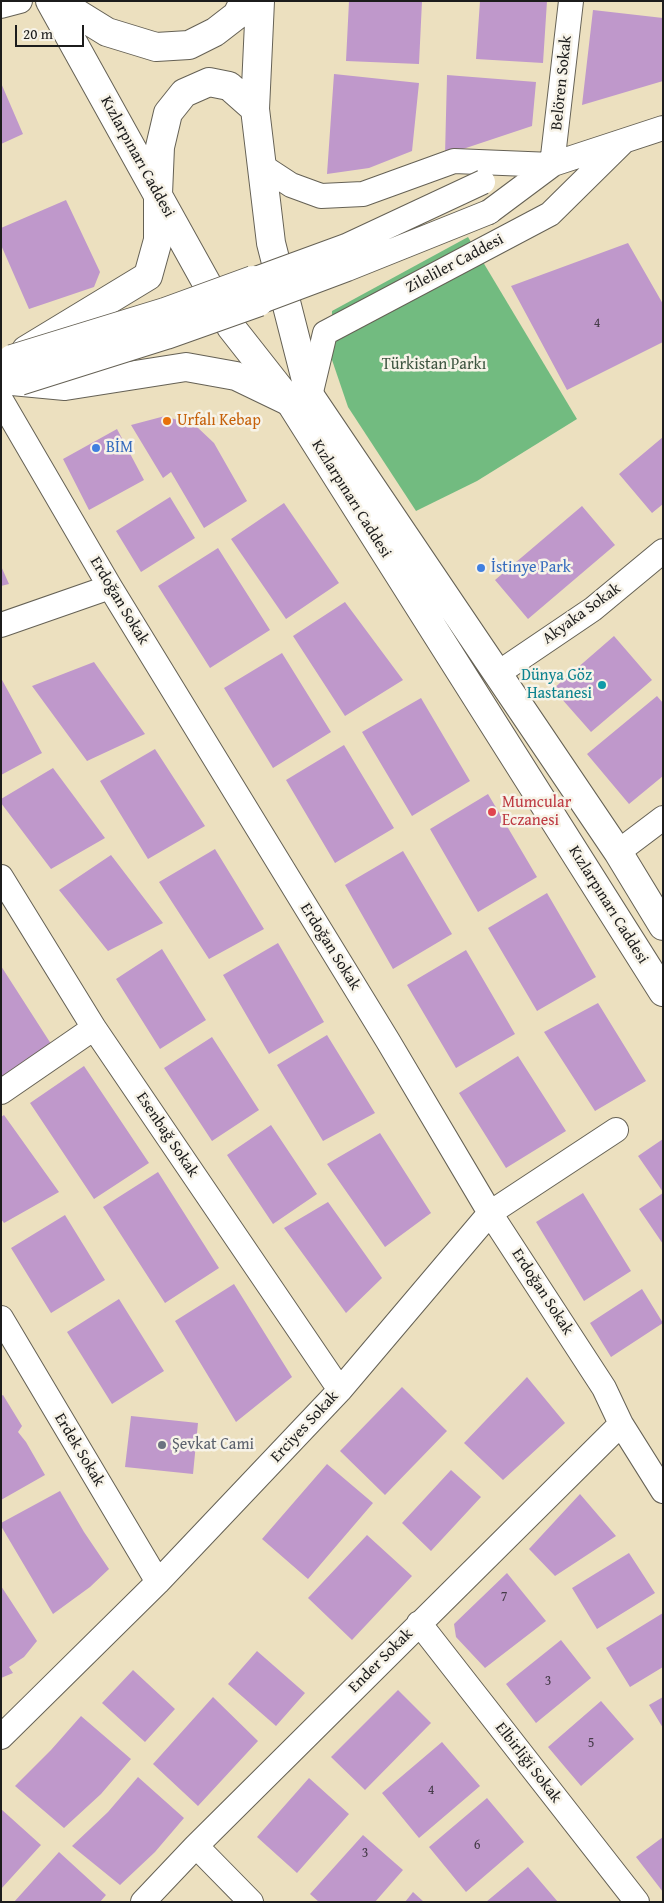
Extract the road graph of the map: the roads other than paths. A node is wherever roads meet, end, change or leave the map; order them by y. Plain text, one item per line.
1 (20, 1) edge
2 (50, 1) edge
3 (57, 1) edge
4 (244, 1) edge
5 (260, 1) edge
6 (571, 1) edge
7 (1, 6) edge
8 (255, 109) junction
9 (663, 128) edge
10 (624, 141) junction
11 (262, 166) junction
12 (552, 166) junction
13 (158, 194) junction
14 (256, 291) junction
15 (7, 377) edge
16 (300, 399) junction
17 (663, 551) edge
18 (110, 587) junction
19 (1, 625) edge
20 (497, 674) junction
21 (663, 818) edge
22 (618, 852) junction
23 (1, 877) edge
24 (663, 926) edge
25 (663, 992) edge
26 (94, 1028) junction
27 (1, 1092) edge
28 (616, 1130) dead end
29 (490, 1213) junction
30 (1, 1318) edge
31 (340, 1390) junction
32 (621, 1424) junction
33 (663, 1491) edge
34 (158, 1582) junction
35 (419, 1623) junction
36 (1, 1737) edge
37 (196, 1846) junction
38 (143, 1902) edge
39 (251, 1902) edge
40 (637, 1902) edge

1 - 7 street
2 - 13 main road, Kızlarpınarı Caddesi
3 - 4 main road
5 - 8 main road, Kızlarpınarı Caddesi
6 - 12 street, Belören Sokak
8 - 11 main road, Kızlarpınarı Caddesi
8 - 13 main road
9 - 10 street
10 - 12 street
10 - 16 street, Zileliler Caddesi
11 - 12 street
11 - 16 main road, Kızlarpınarı Caddesi
12 - 14 street, bridge
12 - 14 street, bridge
13 - 15 main road
13 - 16 main road, Kızlarpınarı Caddesi
14 - 15 main road, bridge
15 - 16 main road
15 - 18 street, Erdoğan Sokak
16 - 20 main road, Kızlarpınarı Caddesi
16 - 25 main road, Kızlarpınarı Caddesi
17 - 20 street, Akyaka Sokak
18 - 19 street
18 - 29 street, Erdoğan Sokak
20 - 22 main road, Kızlarpınarı Caddesi
21 - 22 street
22 - 24 main road, Kızlarpınarı Caddesi
23 - 26 street, Esenbağ Sokak
26 - 27 street
26 - 31 street, Esenbağ Sokak
28 - 29 street, Erciyes Sokak
29 - 31 street, Erciyes Sokak
29 - 32 street, Erdoğan Sokak
30 - 34 street, Erdek Sokak
31 - 34 street, Erciyes Sokak
32 - 33 street, Erdoğan Sokak
32 - 35 street, Ender Sokak
34 - 36 street, Erciyes Sokak
35 - 37 street, Ender Sokak
35 - 40 street, Elbirliği Sokak
37 - 38 street, Ender Sokak
37 - 39 street

